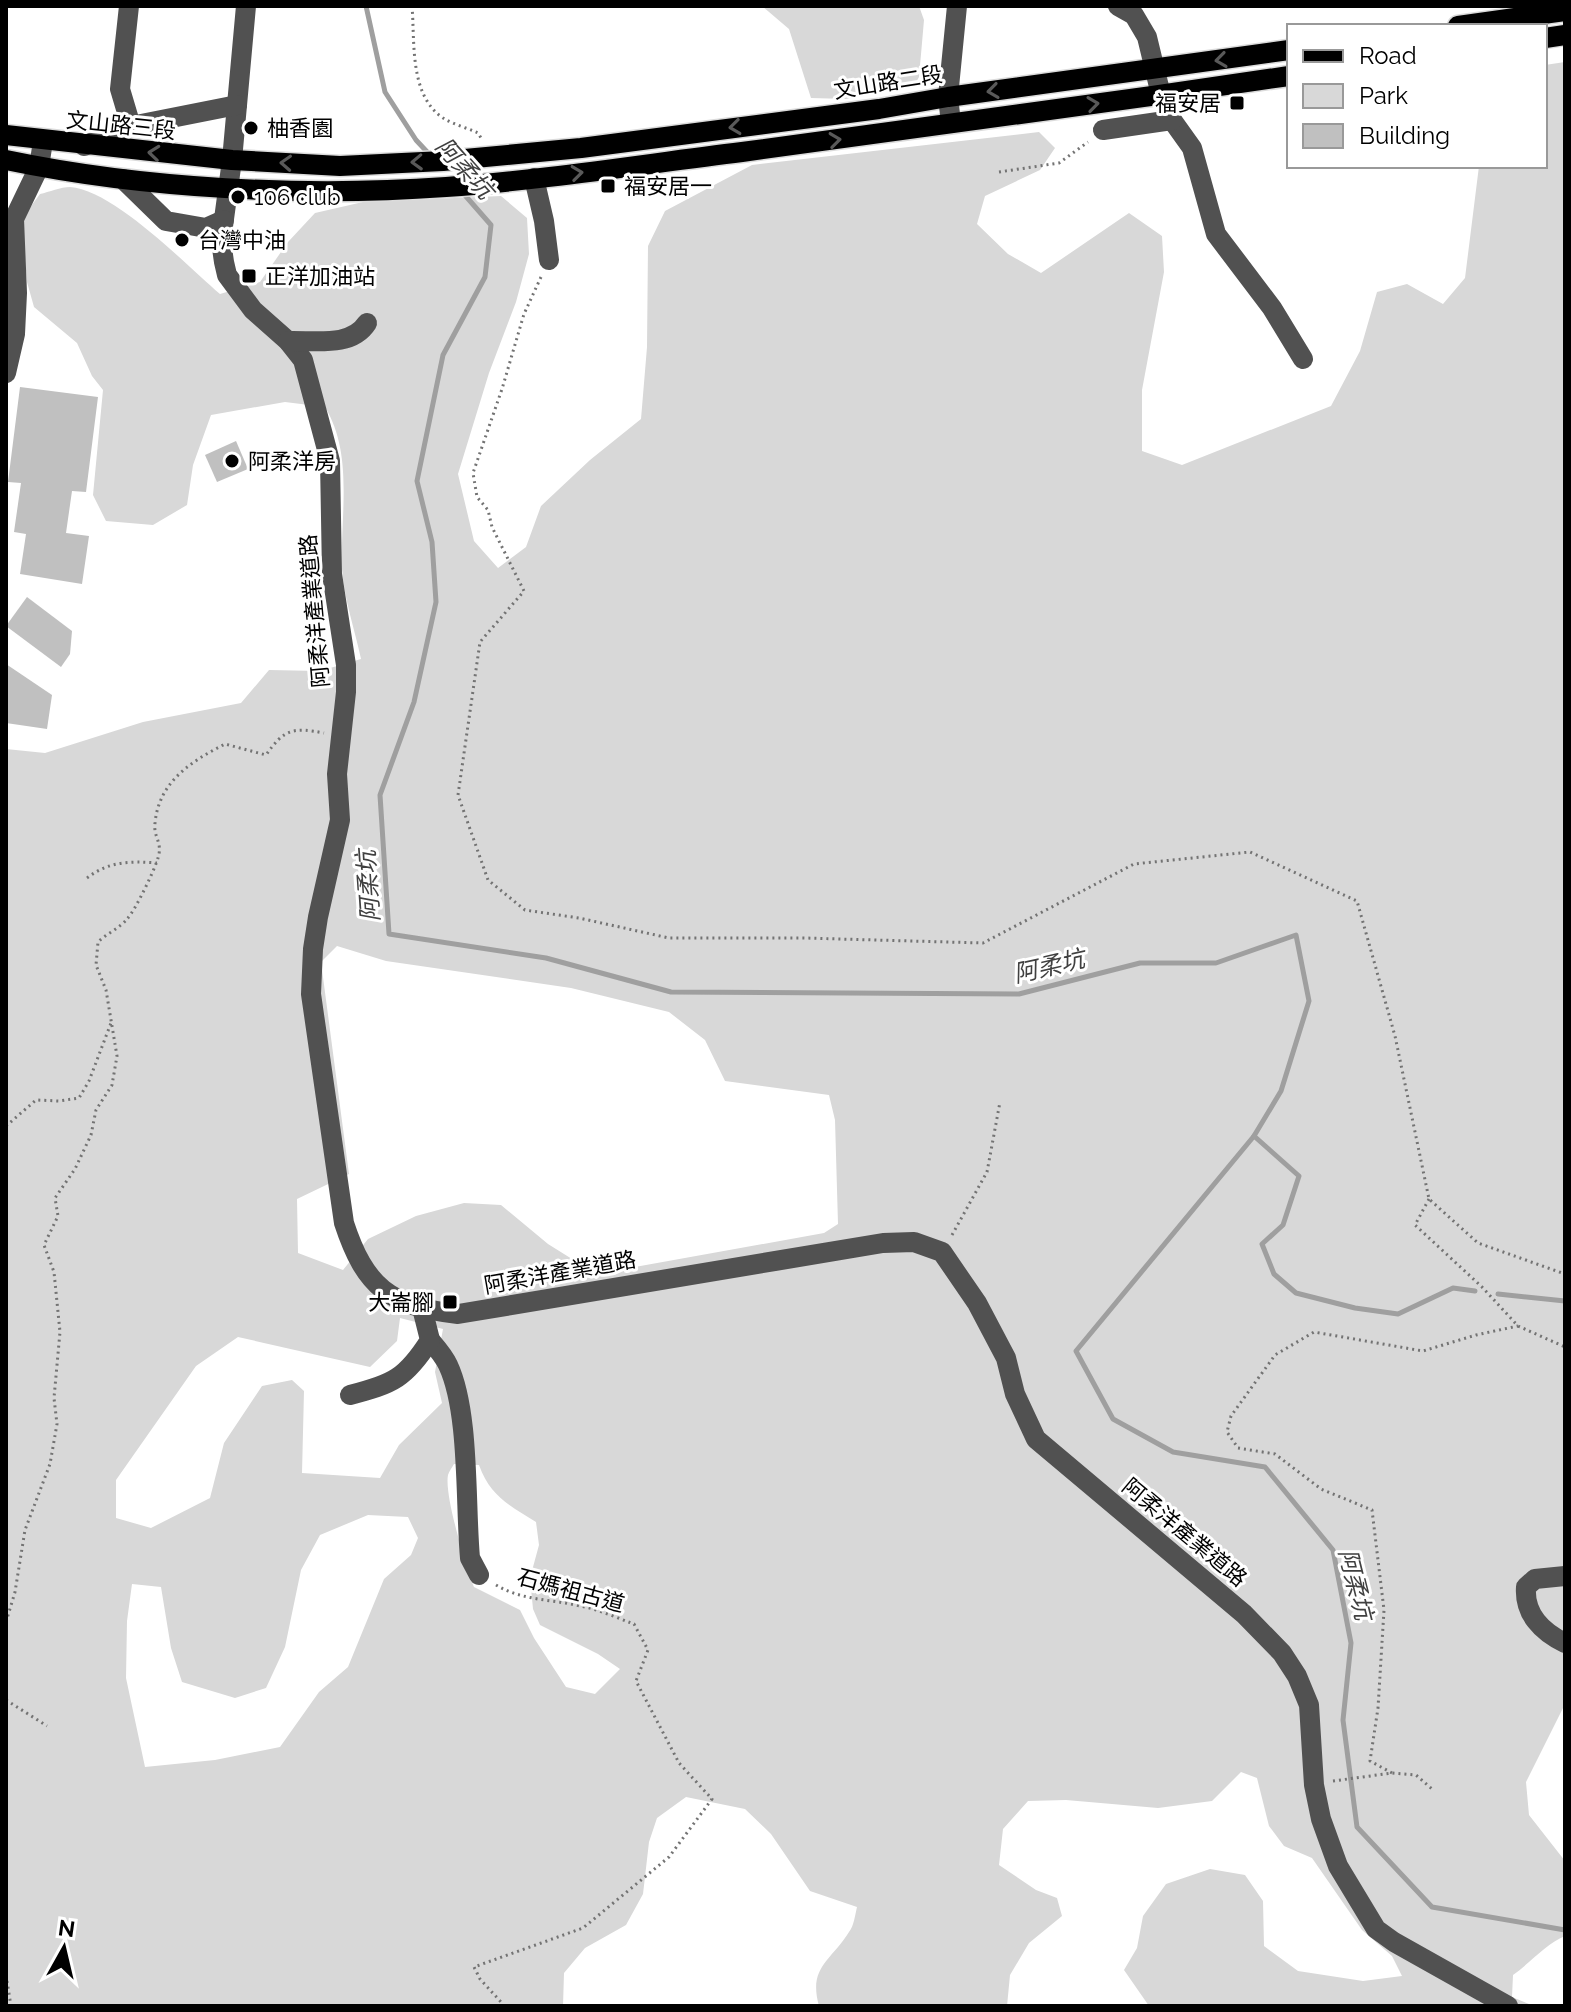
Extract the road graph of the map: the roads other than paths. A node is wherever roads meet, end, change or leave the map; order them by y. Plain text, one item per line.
1 (129, 6) edge
2 (246, 6) edge
3 (957, 6) edge
4 (1118, 6) edge
5 (1565, 11) edge
6 (1472, 24) edge
7 (1287, 50) edge
8 (1153, 70) junction
9 (1287, 76) edge
10 (1161, 95) junction
11 (948, 97) junction
12 (237, 105) junction
13 (1172, 120) junction
14 (951, 123) junction
15 (131, 126) junction
16 (1103, 130) road end
17 (6, 135) edge
18 (43, 141) junction
19 (84, 146) junction
20 (6, 160) edge
21 (232, 160) junction
22 (39, 167) junction
23 (534, 178) junction
24 (123, 179) junction
25 (229, 187) junction
26 (10, 220) edge
27 (224, 220) junction
28 (549, 260) road end
29 (367, 323) dead end
30 (288, 341) junction
31 (1303, 359) dead end
32 (6, 373) edge
33 (422, 1308) junction
34 (430, 1340) junction
35 (350, 1395) dead end
36 (479, 1575) road end
37 (1565, 1576) edge
38 (1565, 1643) edge
39 (1508, 2006) edge

1 - 15 street
2 - 12 street, 阿柔洋產業道路
3 - 11 street
4 - 8 street
5 - 6 main road
7 -> 8 main road, 文山路二段
8 - 10 street
8 -> 11 main road, 文山路二段
9 - 10 main road
10 - 13 street
14 -> 10 main road
11 - 14 street
11 -> 21 main road, 文山路二段
12 - 15 street
12 - 21 street, 阿柔洋產業道路
13 - 16 street
13 - 31 street
23 -> 14 main road
15 - 19 street
17 - 18 main road, 文山路三段
18 - 19 main road, 文山路三段
18 - 22 street
21 -> 19 main road, 文山路三段
20 - 22 main road
21 - 25 street, 阿柔洋產業道路
22 - 24 main road
22 - 26 street
23 - 25 main road
23 - 28 street
24 - 25 main road
24 - 27 street
25 - 27 street, 阿柔洋產業道路
26 - 32 street
27 - 30 street, 阿柔洋產業道路
29 - 30 street
30 - 33 street, 阿柔洋產業道路
33 - 34 street
33 - 39 street, 阿柔洋產業道路
34 - 35 street
34 - 36 street
37 - 38 street

